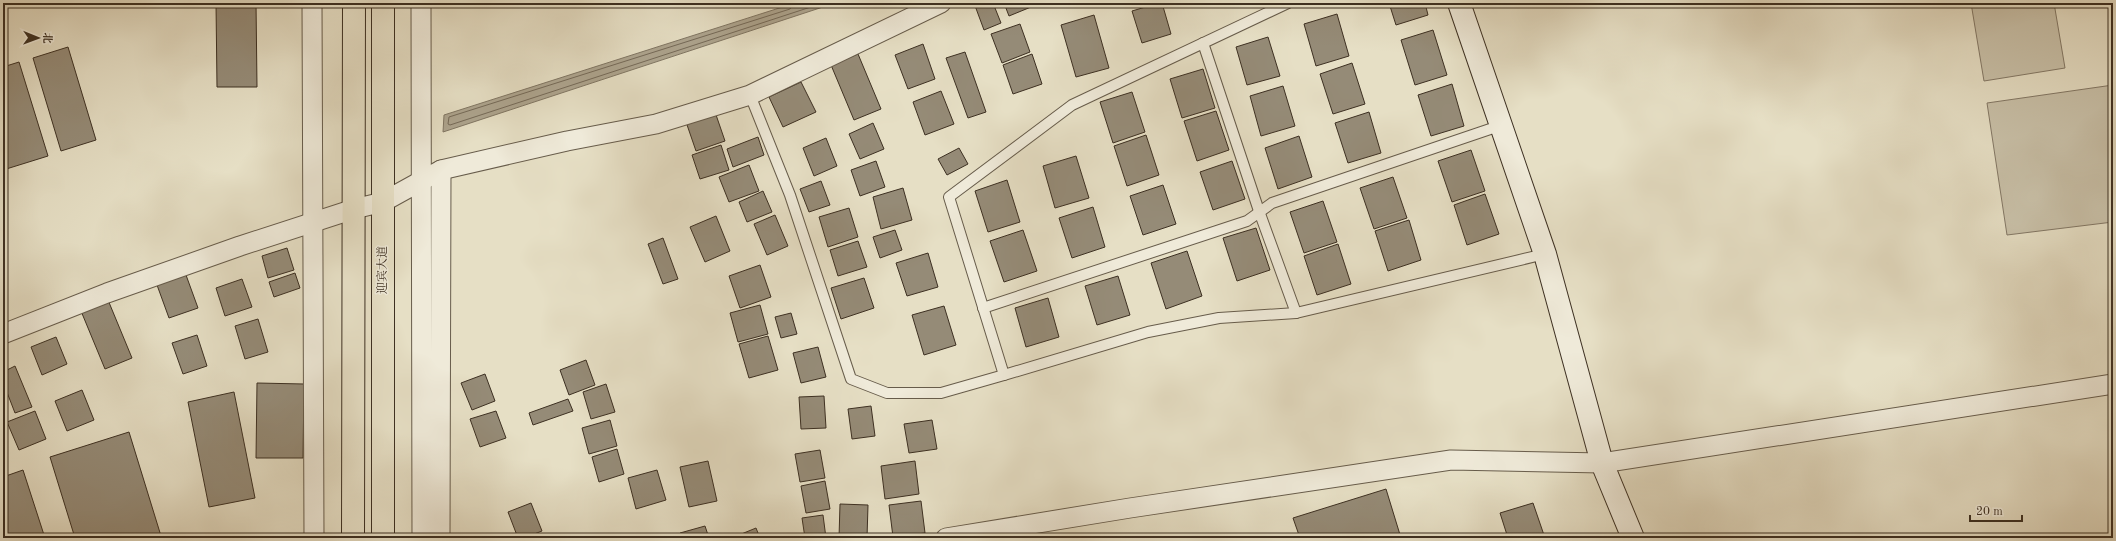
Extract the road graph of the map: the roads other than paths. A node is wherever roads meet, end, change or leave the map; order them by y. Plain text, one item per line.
1 (312, 3) edge
2 (354, 3) edge
3 (384, 3) edge
4 (421, 3) edge
5 (941, 3) edge
6 (1288, 3) edge
7 (1459, 3) edge
8 (1203, 43) junction
9 (750, 95) junction
10 (1502, 125) junction
11 (441, 170) junction
12 (420, 182) junction
13 (383, 202) junction
14 (354, 209) junction
15 (1259, 211) junction
16 (312, 223) junction
17 (1545, 254) junction
18 (984, 308) junction
19 (1296, 313) junction
20 (3, 334) edge
21 (1004, 374) junction
22 (2113, 384) edge
23 (1602, 463) junction
24 (314, 538) edge
25 (353, 538) edge
26 (383, 538) edge
27 (422, 538) edge
28 (440, 538) edge
29 (946, 538) edge
30 (1633, 538) edge

1 - 16 street
2 - 14 main road
3 - 13 main road, 迎宾大道
4 - 12 street
5 - 9 street
6 - 8 lane
7 - 10 street
8 - 15 lane
8 - 18 lane
9 - 11 street
9 - 21 lane
10 - 15 lane
10 - 17 street
11 - 12 street
11 - 28 street
12 - 13 street
12 - 27 street
13 - 14 street
13 - 26 main road, 迎宾大道
14 - 16 street
14 - 25 main road
15 - 18 lane
15 - 19 lane
16 - 20 street
16 - 24 street
17 - 19 lane
17 - 23 street
18 - 21 lane
19 - 21 lane
22 - 23 street
23 - 29 street
23 - 30 street

